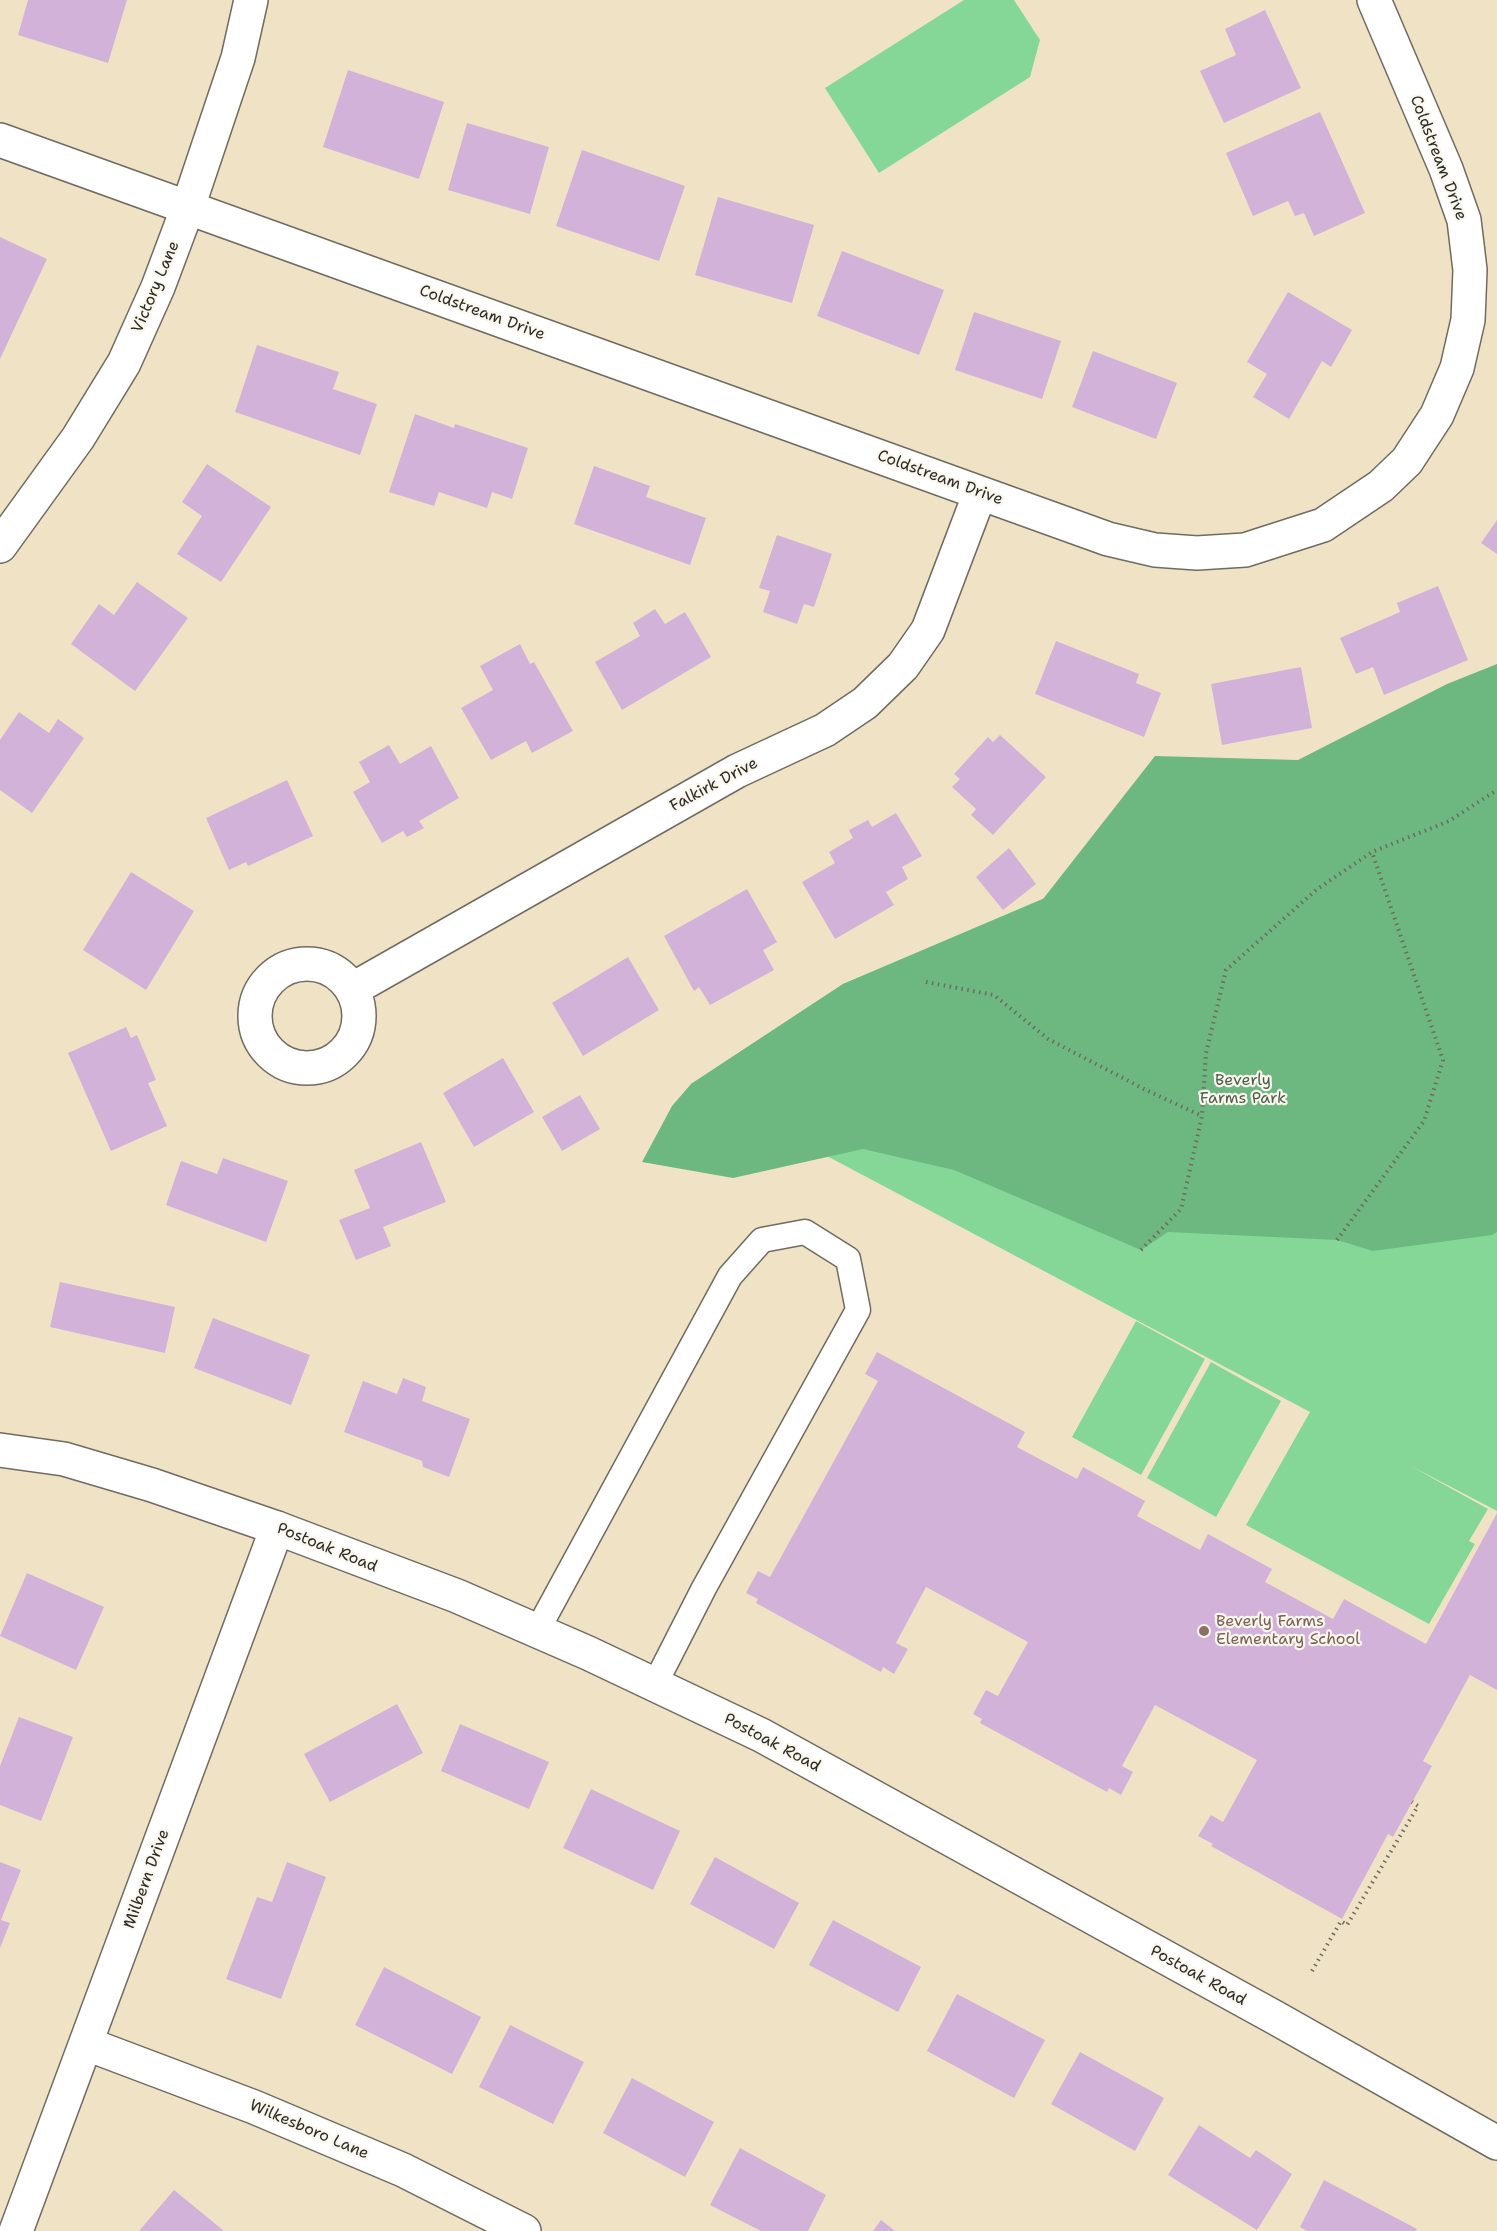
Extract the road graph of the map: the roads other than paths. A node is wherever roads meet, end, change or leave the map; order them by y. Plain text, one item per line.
1 (251, 0) edge
2 (1374, 0) edge
3 (0, 140) edge
4 (189, 207) junction
5 (980, 493) junction
6 (0, 546) edge
7 (353, 989) dead end
8 (0, 1450) edge
9 (277, 1527) junction
10 (537, 1631) junction
11 (656, 1684) junction
12 (87, 2044) junction
13 (1497, 2143) edge
14 (16, 2231) edge
15 (524, 2231) edge

1 - 4 street, Victory Lane
2 - 5 street, Coldstream Drive
3 - 4 street, Coldstream Drive
4 - 5 street, Coldstream Drive
4 - 6 street, Victory Lane
5 - 7 street, Falkirk Drive
8 - 9 street, Postoak Road
9 - 10 street, Postoak Road
9 - 12 street, Milbern Drive
10 - 11 street, Postoak Road
10 - 11 lane
11 - 13 street, Postoak Road
12 - 14 street, Milbern Drive
12 - 15 street, Wilkesboro Lane

